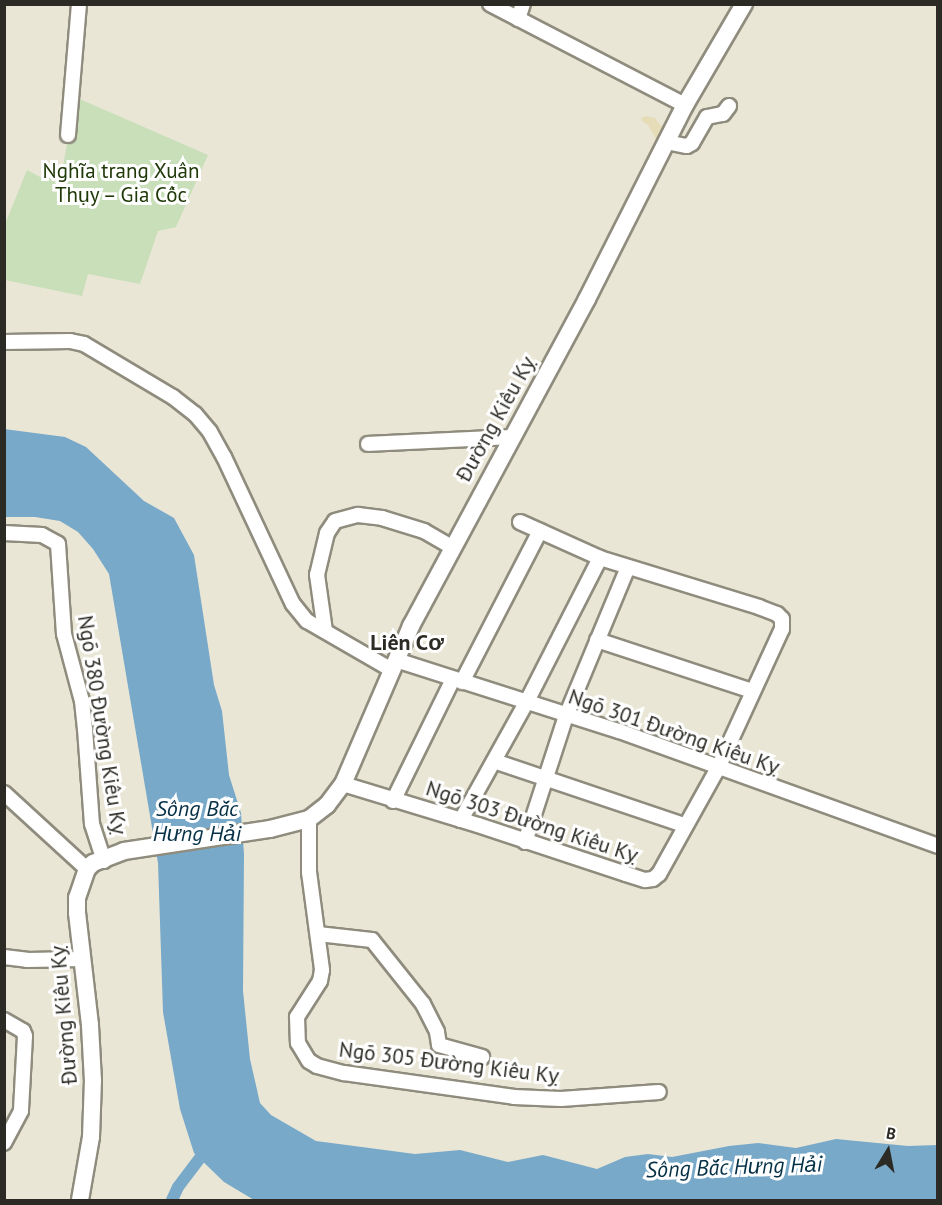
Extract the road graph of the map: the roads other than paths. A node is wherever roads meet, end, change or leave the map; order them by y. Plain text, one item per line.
1 (78, 4) edge
2 (490, 4) edge
3 (523, 4) edge
4 (744, 4) edge
5 (518, 19) junction
6 (686, 105) junction
7 (729, 106) dead end
8 (68, 135) dead end
9 (666, 142) junction
10 (4, 342) edge
11 (512, 437) junction
12 (368, 444) dead end
13 (520, 522) dead end
14 (540, 531) junction
15 (4, 533) edge
16 (452, 547) junction
17 (600, 558) junction
18 (628, 567) junction
19 (325, 631) junction
20 (597, 639) junction
21 (394, 665) junction
22 (458, 680) junction
23 (752, 692) junction
24 (526, 703) junction
25 (566, 716) junction
26 (494, 760) junction
27 (718, 768) junction
28 (546, 778) junction
29 (343, 784) junction
30 (4, 793) edge
31 (393, 801) junction
32 (309, 819) junction
33 (461, 820) junction
34 (684, 825) junction
35 (525, 842) junction
36 (938, 846) edge
37 (104, 861) junction
38 (87, 869) junction
39 (318, 934) junction
40 (4, 957) edge
41 (83, 959) junction
42 (4, 1020) edge
43 (482, 1057) dead end
44 (659, 1092) dead end
45 (4, 1143) edge
46 (80, 1200) edge

1 - 8 street
2 - 5 street
3 - 5 street
4 - 6 main road, Đường Kiêu Kỵ
5 - 6 street
6 - 9 main road, Đường Kiêu Kỵ
7 - 9 street
9 - 11 main road, Đường Kiêu Kỵ
10 - 19 street, Ngõ 301 Đường Kiêu Kỵ
11 - 12 street
11 - 16 main road, Đường Kiêu Kỵ
13 - 14 street
14 - 17 street
14 - 22 street
15 - 37 street, Ngõ 380 Đường Kiêu Kỵ
16 - 19 street
16 - 21 main road, Đường Kiêu Kỵ
17 - 18 street
17 - 24 street
18 - 20 street
18 - 23 street, Ngõ 303 Đường Kiêu Kỵ
19 - 21 street, Ngõ 301 Đường Kiêu Kỵ
20 - 23 street
20 - 25 street
21 - 22 street, Ngõ 301 Đường Kiêu Kỵ
21 - 29 main road, Đường Kiêu Kỵ
22 - 24 street, Ngõ 301 Đường Kiêu Kỵ
22 - 31 street
23 - 27 street, Ngõ 303 Đường Kiêu Kỵ
24 - 25 street, Ngõ 301 Đường Kiêu Kỵ
24 - 26 street
25 - 27 street, Ngõ 301 Đường Kiêu Kỵ
25 - 28 street
26 - 28 street
26 - 33 street
27 - 34 street, Ngõ 303 Đường Kiêu Kỵ
27 - 36 street, Ngõ 301 Đường Kiêu Kỵ
28 - 34 street
28 - 35 street
29 - 31 street, Ngõ 303 Đường Kiêu Kỵ
29 - 32 main road, Đường Kiêu Kỵ
30 - 38 street
31 - 33 street, Ngõ 303 Đường Kiêu Kỵ
32 - 37 main road, Đường Kiêu Kỵ
32 - 39 street, Ngõ 305 Đường Kiêu Kỵ
33 - 35 street, Ngõ 303 Đường Kiêu Kỵ
34 - 35 street, Ngõ 303 Đường Kiêu Kỵ
37 - 38 main road
38 - 41 main road, Đường Kiêu Kỵ
39 - 43 street
39 - 44 street, Ngõ 305 Đường Kiêu Kỵ
40 - 41 street
41 - 46 main road, Đường Kiêu Kỵ
42 - 45 street

